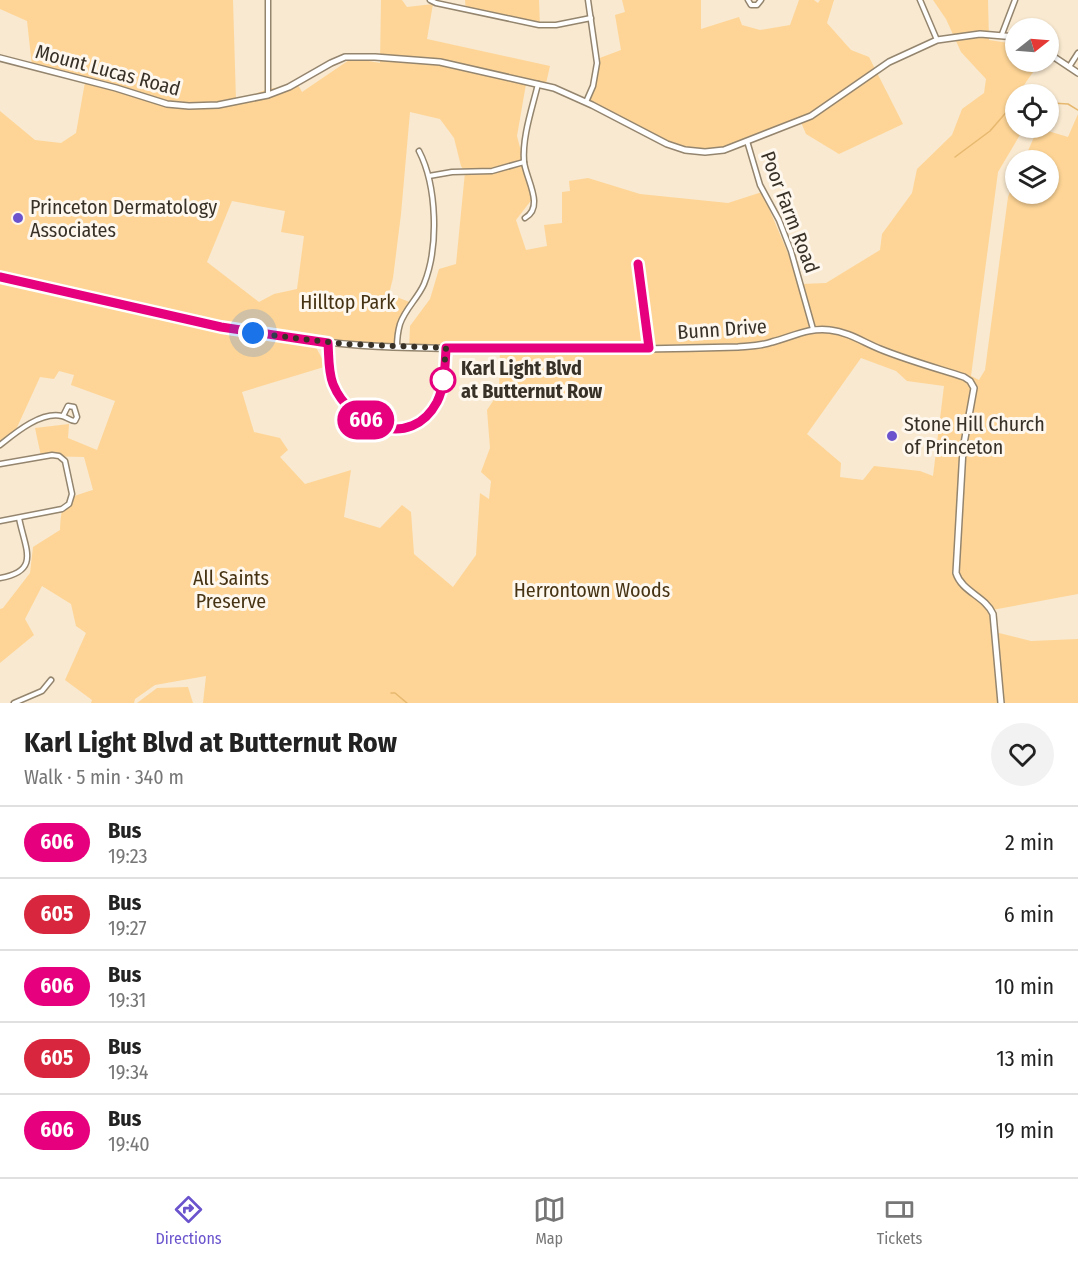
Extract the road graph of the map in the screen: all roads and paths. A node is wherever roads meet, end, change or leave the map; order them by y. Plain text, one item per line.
1 (268, 0) edge
2 (430, 0) edge
3 (588, 0) edge
4 (748, 0) edge
5 (761, 0) edge
6 (920, 0) edge
7 (1016, 0) edge
8 (591, 18) junction
9 (1002, 34) junction
10 (1005, 35) edge
11 (937, 40) junction
12 (1078, 53) edge
13 (0, 58) edge
14 (1059, 60) edge
15 (1069, 67) junction
16 (1078, 73) edge
17 (538, 83) junction
18 (268, 95) junction
19 (586, 102) junction
20 (747, 141) junction
21 (419, 151) dead end
22 (524, 162) junction
23 (429, 177) junction
24 (525, 218) dead end
25 (0, 277) edge
26 (813, 329) junction
27 (396, 347) junction
28 (63, 416) junction
29 (0, 445) edge
30 (0, 464) edge
31 (19, 518) junction
32 (0, 521) edge
33 (0, 578) edge
34 (51, 680) dead end
35 (15, 703) edge
36 (1001, 703) edge

1 - 18 street
2 - 8 street
3 - 8 street
4 - 5 street
6 - 11 street
7 - 9 street
8 - 19 street
9 - 10 street, Mount Lucas Road
9 - 11 street, Mount Lucas Road
11 - 20 street, Mount Lucas Road
12 - 15 street
13 - 18 street, Mount Lucas Road
14 - 15 street
15 - 16 street
17 - 18 street, Mount Lucas Road
17 - 19 street, Mount Lucas Road
17 - 22 street
19 - 20 street, Mount Lucas Road
20 - 26 street, Poor Farm Road
21 - 23 street
22 - 23 street
22 - 24 street
23 - 27 street
25 - 27 street, Bunn Drive
26 - 27 street, Bunn Drive
26 - 36 street, Bunn Drive
28 - 28 street
28 - 29 street
30 - 31 street
31 - 32 street
31 - 33 street
34 - 35 street

